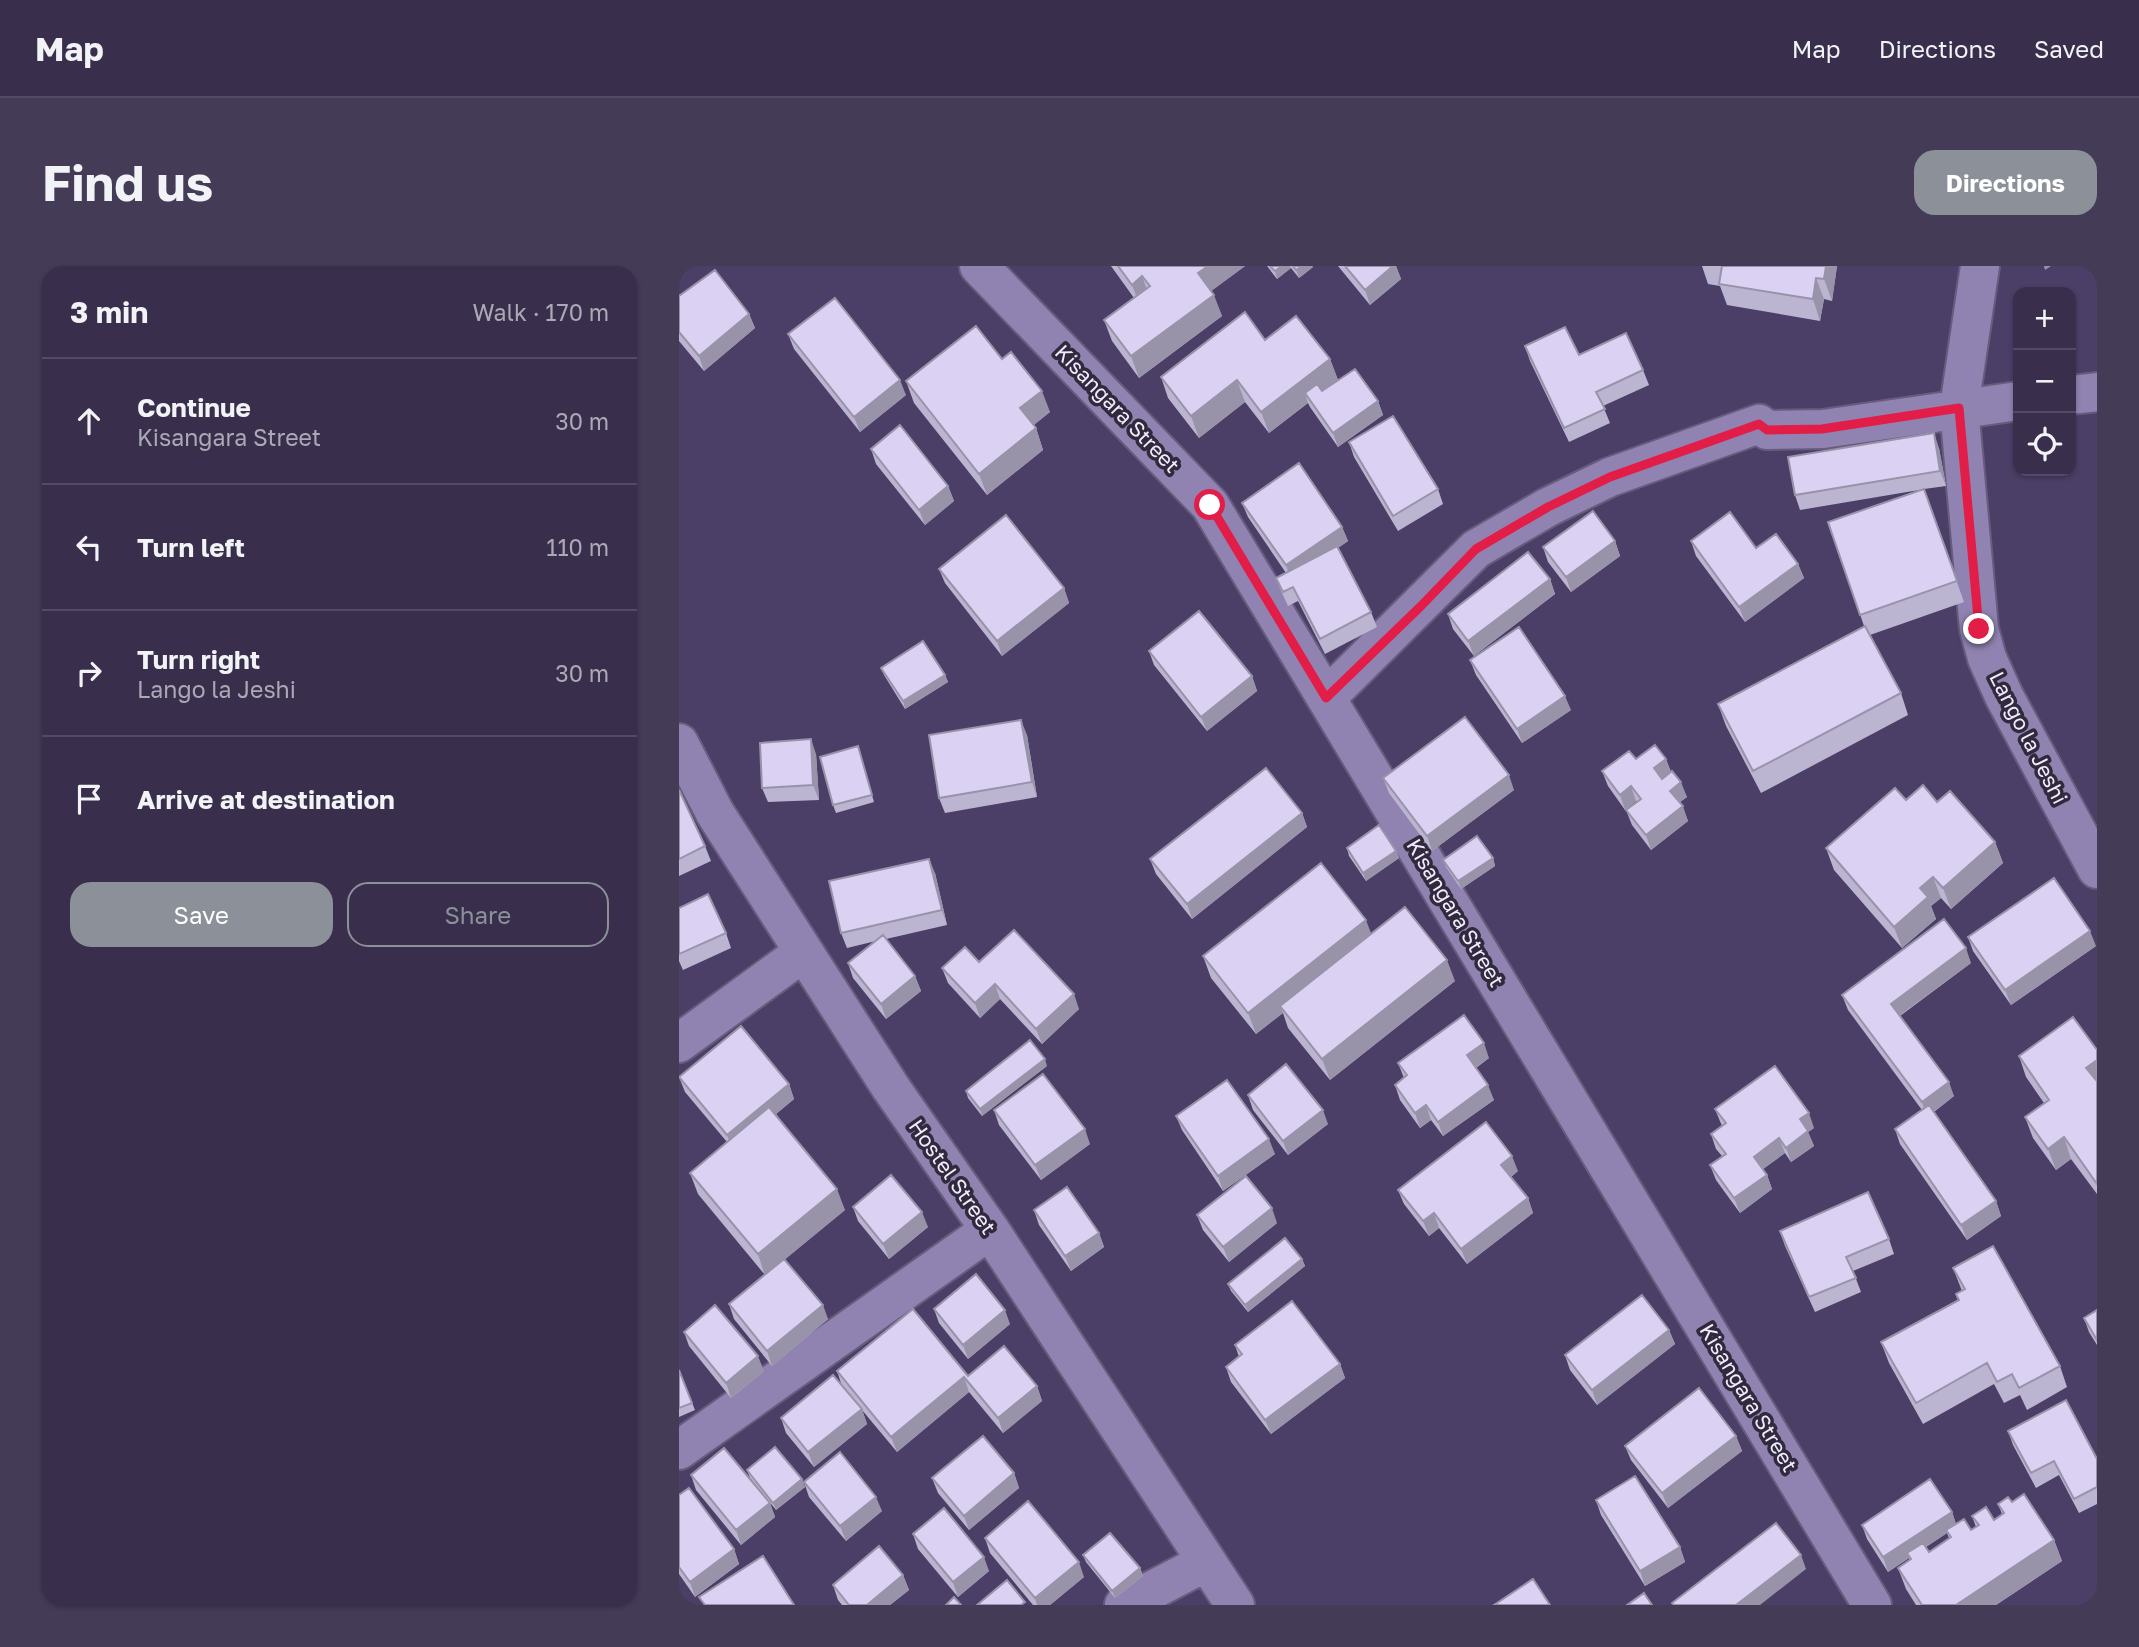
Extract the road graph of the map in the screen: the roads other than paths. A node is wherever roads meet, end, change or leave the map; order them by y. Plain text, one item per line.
1 (979, 266) edge
2 (1980, 266) edge
3 (2097, 392) edge
4 (2076, 394) edge
5 (2013, 402) edge
6 (1959, 408) junction
7 (1326, 698) junction
8 (679, 743) edge
9 (2097, 869) edge
10 (804, 952) junction
11 (679, 1043) edge
12 (990, 1230) junction
13 (679, 1450) edge
14 (1206, 1562) junction
15 (1124, 1605) edge
16 (1235, 1605) edge
17 (1872, 1605) edge

1 - 7 street, Kisangara Street
2 - 6 street, Lango la Jeshi
3 - 4 street
5 - 6 street
6 - 7 street
6 - 9 street, Lango la Jeshi
7 - 17 street, Kisangara Street
8 - 10 street, Hostel Street
10 - 11 street
10 - 12 street, Hostel Street
12 - 13 street
12 - 14 street, Hostel Street
14 - 15 street
14 - 16 street, Hostel Street

